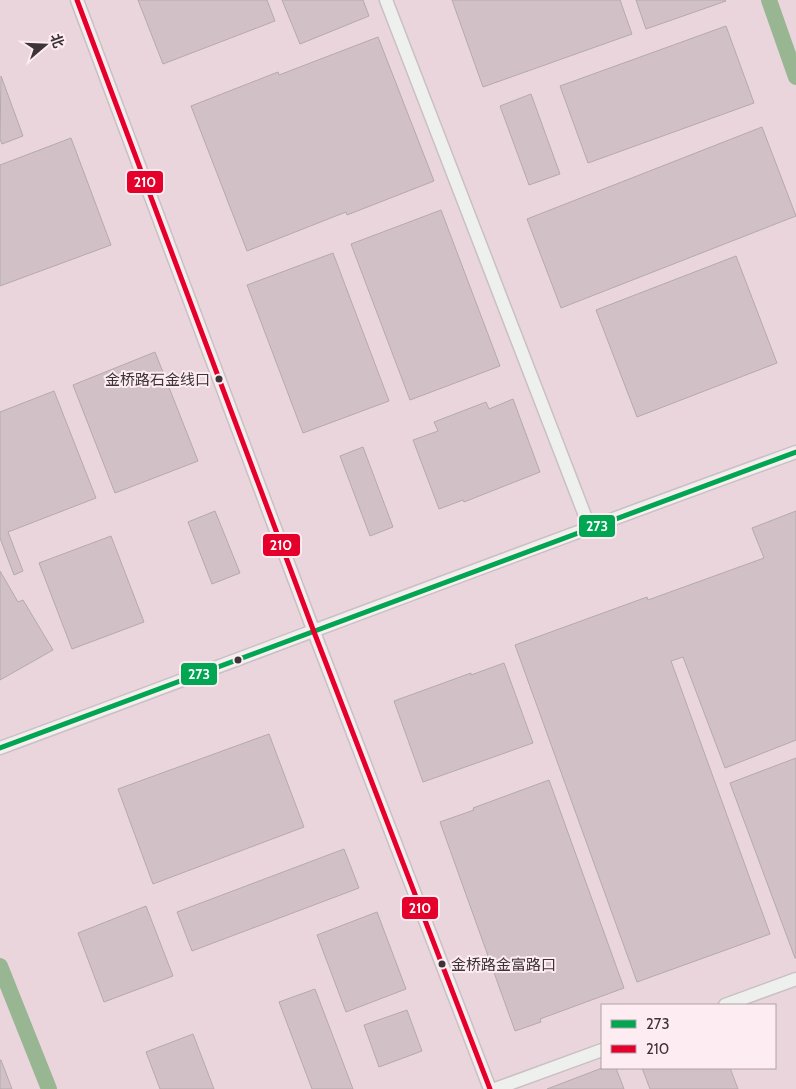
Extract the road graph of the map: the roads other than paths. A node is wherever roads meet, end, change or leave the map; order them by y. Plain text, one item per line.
1 (77, 0) edge
2 (386, 0) edge
3 (796, 452) edge
4 (589, 526) junction
5 (314, 632) junction
6 (0, 748) edge
7 (796, 979) edge
8 (728, 1004) edge
9 (601, 1050) edge
10 (490, 1089) edge
11 (494, 1089) edge

1 - 5 street
2 - 4 street
3 - 4 street
4 - 5 street
5 - 6 street
5 - 10 street
7 - 8 street
9 - 11 street

